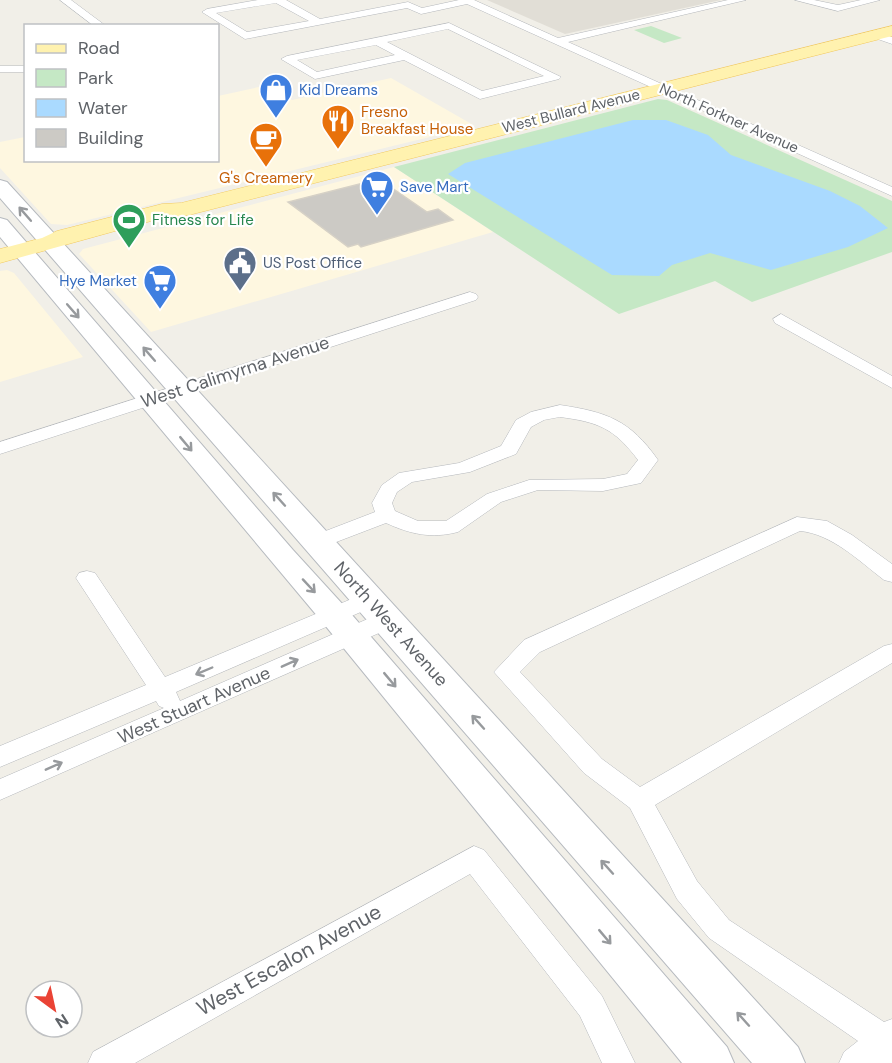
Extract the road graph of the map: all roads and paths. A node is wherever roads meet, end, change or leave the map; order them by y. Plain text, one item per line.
1 (65, 0) edge
2 (217, 0) edge
3 (277, 0) edge
4 (457, 0) edge
5 (741, 0) edge
6 (800, 0) edge
7 (875, 0) edge
8 (468, 1) edge
9 (410, 6) edge
10 (230, 8) junction
11 (319, 22) junction
12 (98, 24) edge
13 (887, 36) edge
14 (550, 37) junction
15 (377, 41) junction
16 (493, 47) junction
17 (406, 56) junction
18 (0, 69) edge
19 (24, 69) edge
20 (664, 89) junction
21 (0, 186) edge
22 (892, 192) edge
23 (0, 224) edge
24 (50, 243) junction
25 (11, 253) edge
26 (470, 297) dead end
27 (781, 319) dead end
28 (891, 381) edge
29 (180, 390) junction
30 (148, 400) junction
31 (0, 448) edge
32 (386, 515) junction
33 (318, 542) junction
34 (892, 575) edge
35 (87, 578) dead end
36 (361, 618) junction
37 (892, 652) edge
38 (160, 690) junction
39 (178, 712) junction
40 (0, 757) edge
41 (0, 790) edge
42 (639, 801) junction
43 (890, 1041) edge
44 (104, 1063) edge
45 (619, 1063) edge
46 (711, 1063) edge
47 (782, 1063) edge
48 (855, 1063) edge

1 - 12 street
2 - 10 street
3 - 10 street
3 - 11 street
4 - 9 street
5 - 14 street
6 - 7 street
8 - 9 street
8 - 14 street, North Forkner Avenue
9 - 11 street
10 - 11 street
13 - 20 main road, West Bullard Avenue
14 - 16 street
14 - 20 street, North Forkner Avenue
15 - 16 street
15 - 17 street
15 - 17 street
16 - 17 street
18 - 19 street
20 - 22 street, North Forkner Avenue
20 - 24 main road, West Bullard Avenue
24 -> 21 main road, North West Avenue
23 - 25 main road, North West Avenue
24 - 25 main road, West Bullard Avenue
29 -> 24 main road, North West Avenue
25 -> 30 main road, North West Avenue
26 - 29 street, West Calimyrna Avenue
27 - 28 street
29 - 30 street, West Calimyrna Avenue
33 -> 29 main road, North West Avenue
30 - 31 street, West Calimyrna Avenue
30 -> 36 main road, North West Avenue
32 - 32 street
32 - 33 street
33 - 36 main road, North West Avenue
34 - 42 street
35 - 38 street
36 -> 38 street, West Stuart Avenue
39 -> 36 street, West Stuart Avenue
36 -> 46 main road, North West Avenue
47 -> 36 main road, North West Avenue
37 - 42 street
38 - 39 street
38 - 40 street, West Stuart Avenue
41 -> 39 street, West Stuart Avenue
42 - 43 street
43 - 48 street
44 - 45 street, West Escalon Avenue

